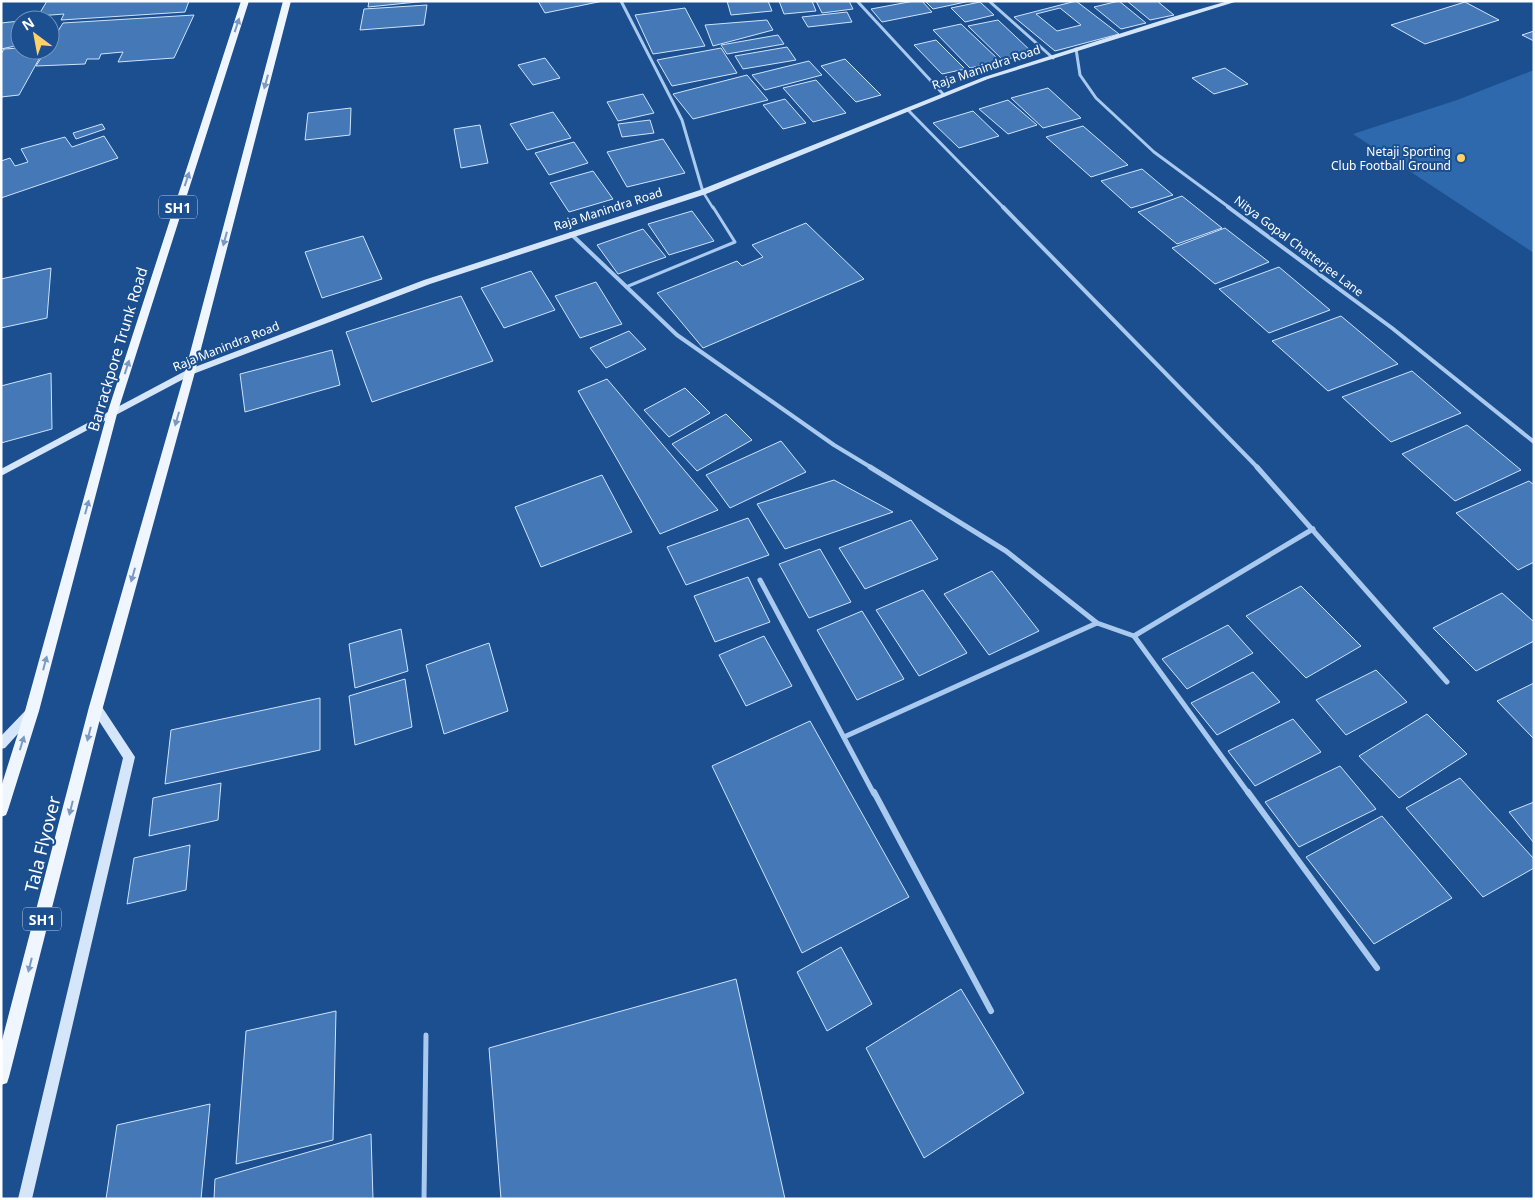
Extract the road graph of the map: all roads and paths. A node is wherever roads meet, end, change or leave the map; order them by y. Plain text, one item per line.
1 (245, 1) edge
2 (288, 1) edge
3 (621, 1) edge
4 (989, 1) edge
5 (1235, 1) edge
6 (858, 2) edge
7 (1076, 49) junction
8 (1053, 58) junction
9 (944, 95) junction
10 (908, 110) junction
11 (703, 192) junction
12 (571, 234) junction
13 (626, 287) junction
14 (190, 372) junction
15 (112, 414) junction
16 (1534, 442) edge
17 (1, 472) edge
18 (1313, 529) junction
19 (760, 580) dead end
20 (1097, 623) junction
21 (1134, 636) junction
22 (1447, 682) dead end
23 (96, 707) junction
24 (32, 710) junction
25 (844, 737) junction
26 (1, 744) edge
27 (1, 810) edge
28 (1377, 968) dead end
29 (991, 1011) dead end
30 (426, 1035) dead end
31 (1, 1077) edge
32 (25, 1199) edge
33 (424, 1199) edge

15 -> 1 main road, Barrackpore Trunk Road / SH1
2 -> 14 main road, SH1
3 - 11 street
4 - 8 street
5 - 7 street, Raja Manindra Road
6 - 9 street
7 - 8 street, Raja Manindra Road
7 - 16 street, Nitya Gopal Chatterjee Lane
8 - 9 street, Raja Manindra Road
9 - 10 street, Raja Manindra Road
10 - 11 street, Raja Manindra Road
10 - 18 street
11 - 12 street, Raja Manindra Road
11 - 13 lane
12 - 13 street
12 - 14 street, Raja Manindra Road
13 - 20 street
14 - 15 street, Raja Manindra Road
14 -> 23 main road, SH1
15 - 17 street, Raja Manindra Road
24 -> 15 main road, Barrackpore Trunk Road / SH1
18 - 21 street
18 - 22 street
19 - 25 street
20 - 21 street
20 - 25 street
21 - 28 street
23 -> 31 main road, Tala Flyover / SH1
23 - 32 street
24 - 26 street
27 -> 24 main road
25 - 29 street
30 - 33 lane

